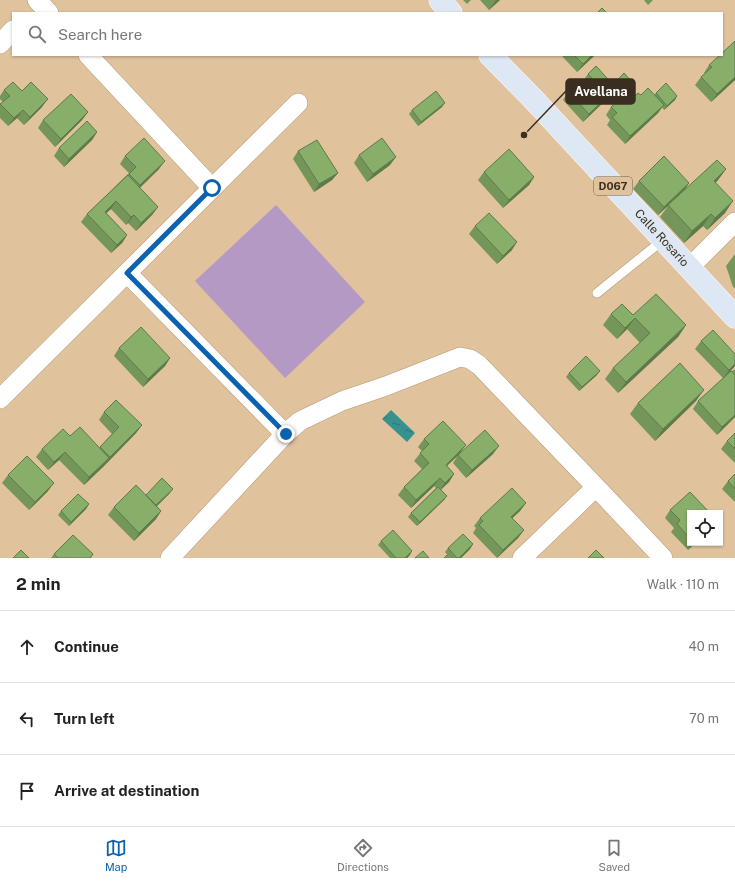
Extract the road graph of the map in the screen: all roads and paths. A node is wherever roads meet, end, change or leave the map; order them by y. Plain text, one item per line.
1 (440, 0) edge
2 (451, 12) edge
3 (12, 31) edge
4 (0, 44) edge
5 (89, 56) edge
6 (491, 56) edge
7 (298, 103) dead end
8 (212, 188) junction
9 (735, 222) edge
10 (663, 240) junction
11 (689, 268) junction
12 (127, 273) junction
13 (597, 293) dead end
14 (735, 317) edge
15 (0, 399) edge
16 (286, 434) junction
17 (596, 487) junction
18 (170, 558) edge
19 (522, 558) edge
20 (663, 558) edge

1 - 2 main road
3 - 4 street
5 - 8 street
6 - 10 main road, Calle Rosario / D067
7 - 8 street
8 - 12 street
9 - 11 street
10 - 11 main road, Calle Rosario / D067
10 - 13 lane
11 - 14 main road, Calle Rosario / D067
12 - 15 street
12 - 16 street
16 - 17 street
16 - 18 street
17 - 19 street
17 - 20 street

